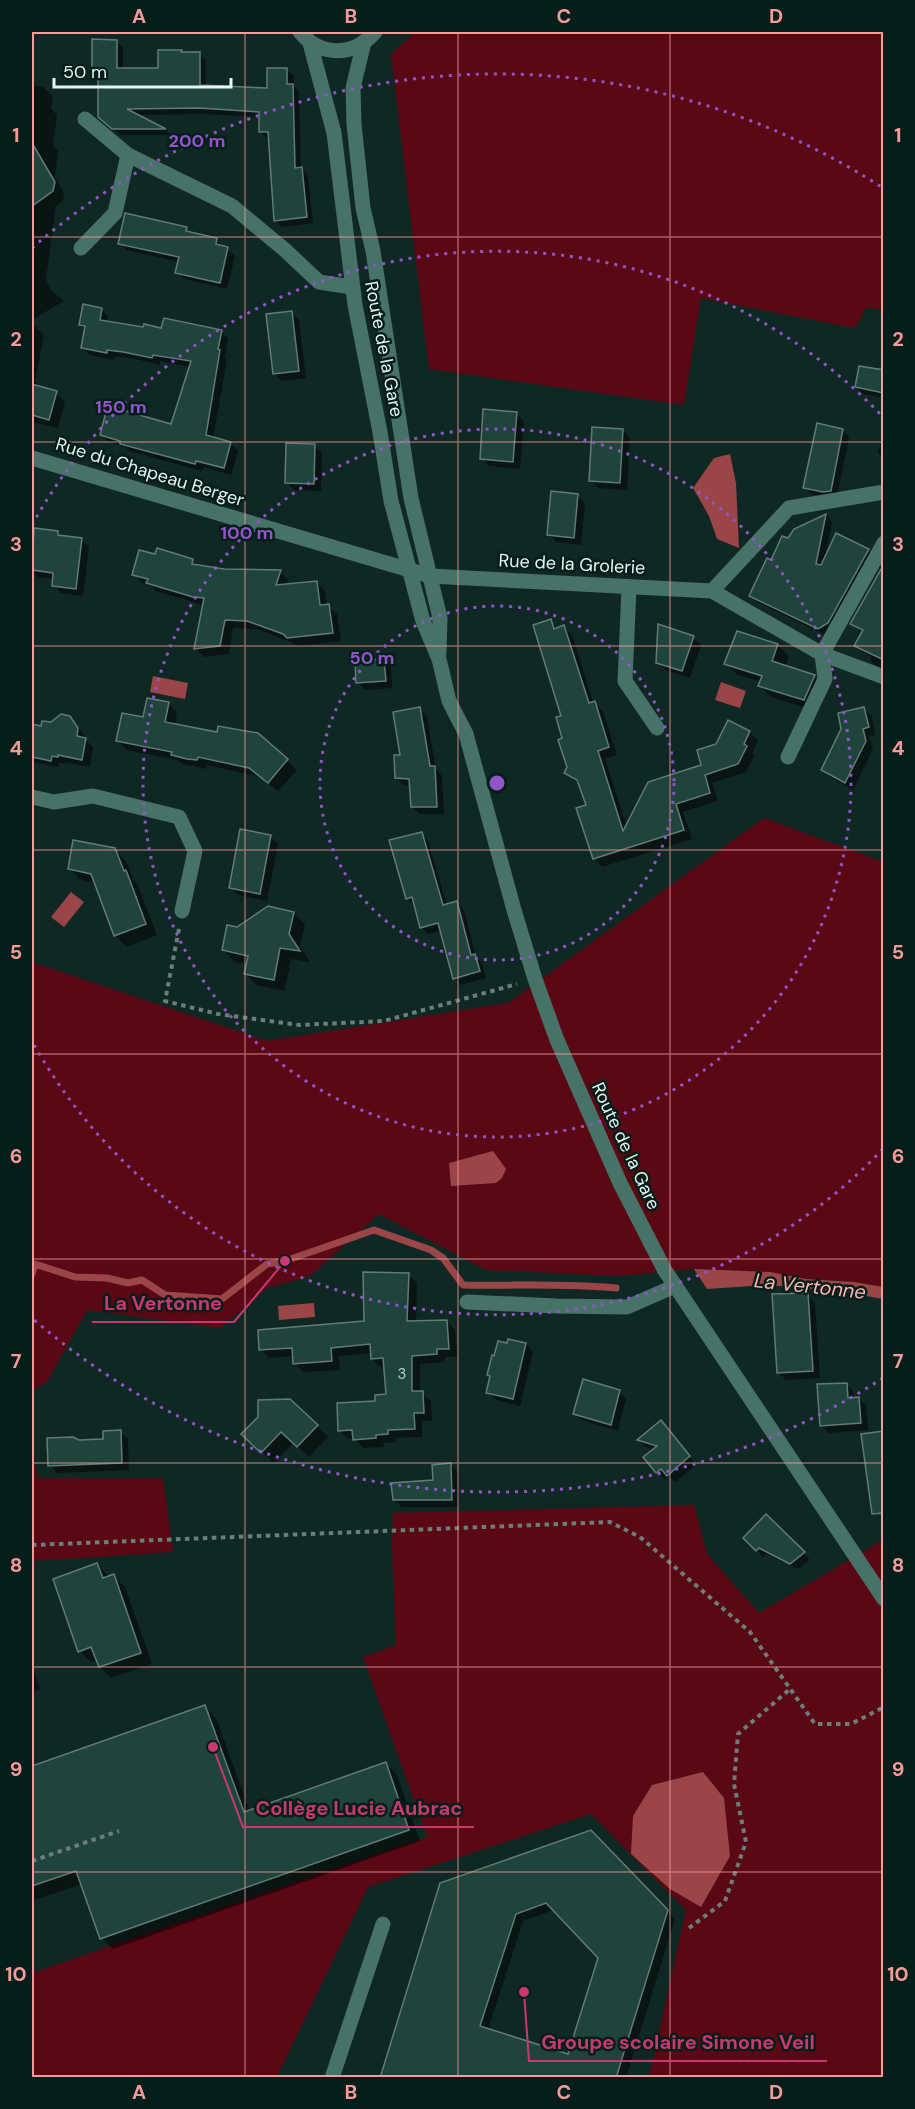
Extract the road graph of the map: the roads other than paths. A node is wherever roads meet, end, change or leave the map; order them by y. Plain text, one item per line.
1 (372, 34) edge
2 (305, 37) edge
3 (85, 119) dead end
4 (128, 155) junction
5 (81, 248) dead end
6 (352, 287) junction
7 (32, 458) edge
8 (884, 492) edge
9 (884, 543) edge
10 (408, 569) junction
11 (430, 576) junction
12 (629, 588) junction
13 (712, 591) junction
14 (822, 654) junction
15 (439, 659) junction
16 (884, 677) edge
17 (657, 728) dead end
18 (788, 757) dead end
19 (32, 797) edge
20 (182, 911) road end
21 (675, 1286) junction
22 (467, 1302) dead end
23 (884, 1599) edge
24 (383, 1924) dead end
25 (332, 2078) edge

1 - 2 street
1 - 11 street, Route de la Gare
2 - 6 street, Route de la Gare
3 - 4 street
4 - 5 street
4 - 6 street
6 - 10 street, Route de la Gare
7 - 10 street, Rue du Chapeau Berger
8 - 13 street
9 - 14 street
10 - 11 street, Rue du Chapeau Berger
10 - 15 street, Route de la Gare
11 - 12 street, Rue de la Grolerie
11 - 15 street, Route de la Gare
12 - 13 street, Rue de la Grolerie
12 - 17 street
13 - 14 street, Rue de la Grolerie
14 - 16 street, Rue de la Grolerie
14 - 18 street
15 - 21 street, Route de la Gare
19 - 20 street
21 - 22 street
21 - 23 street, Route de la Gare
24 - 25 street

